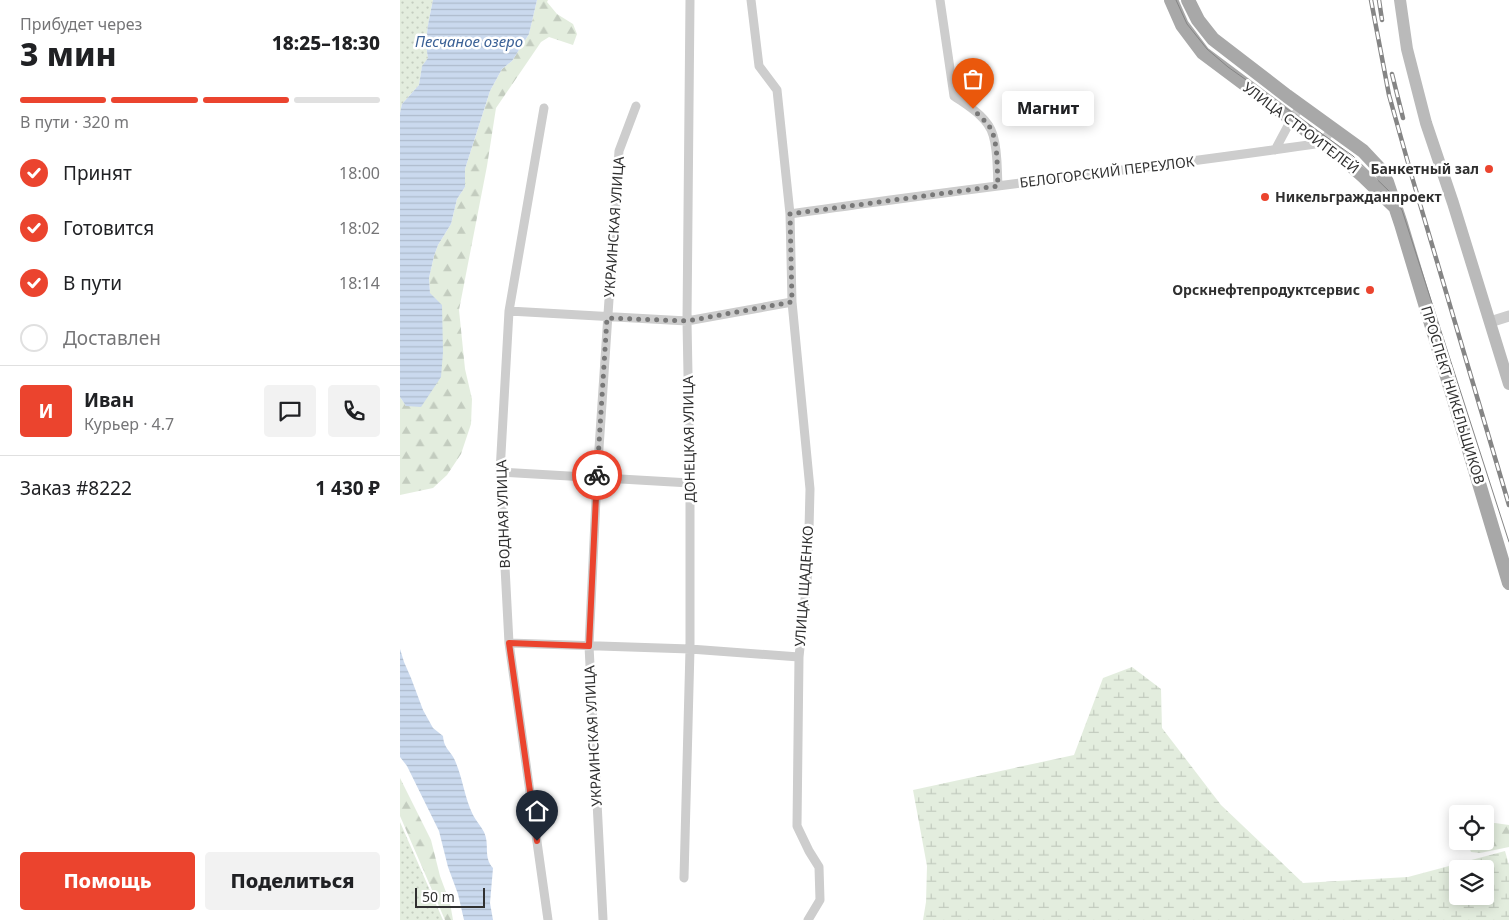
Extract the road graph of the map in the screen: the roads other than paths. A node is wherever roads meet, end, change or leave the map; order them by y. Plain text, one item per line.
1 (690, 0) edge
2 (751, 0) edge
3 (940, 0) edge
4 (1171, 0) edge
5 (1188, 0) edge
6 (1400, 0) edge
7 (1282, 92) junction
8 (1267, 102) junction
9 (636, 106) dead end
10 (1301, 106) junction
11 (544, 108) dead end
12 (1278, 110) junction
13 (1291, 120) junction
14 (1332, 129) junction
15 (1348, 140) junction
16 (1322, 143) junction
17 (1275, 150) junction
18 (1338, 154) junction
19 (998, 186) junction
20 (1396, 208) junction
21 (790, 214) junction
22 (792, 302) junction
23 (509, 311) junction
24 (1509, 316) edge
25 (607, 318) junction
26 (687, 321) junction
27 (1490, 322) junction
28 (1509, 384) edge
29 (500, 472) junction
30 (597, 478) junction
31 (690, 483) junction
32 (1509, 582) edge
33 (509, 643) junction
34 (589, 646) junction
35 (690, 649) junction
36 (799, 657) junction
37 (684, 878) dead end
38 (603, 919) edge
39 (548, 920) edge
40 (808, 920) edge

1 - 26 street, ДОНЕЦКАЯ УЛИЦА
2 - 21 street, УЛИЦА ЩАДЕНКО
3 - 19 street
4 - 8 main road, УЛИЦА СТРОИТЕЛЕЙ
5 - 7 main road, УЛИЦА СТРОИТЕЛЕЙ
6 - 27 main road
7 - 8 street
7 - 10 main road, УЛИЦА СТРОИТЕЛЕЙ
7 - 12 street
8 - 12 main road, УЛИЦА СТРОИТЕЛЕЙ
9 - 25 street, УКРАИНСКАЯ УЛИЦА
10 - 13 street
10 - 14 main road, УЛИЦА СТРОИТЕЛЕЙ
11 - 23 street, ВОДНАЯ УЛИЦА
12 - 13 main road, УЛИЦА СТРОИТЕЛЕЙ
13 - 16 main road, УЛИЦА СТРОИТЕЛЕЙ
13 - 17 street
14 - 15 main road, УЛИЦА СТРОИТЕЛЕЙ
14 - 16 street
15 - 18 street
15 - 20 main road, УЛИЦА СТРОИТЕЛЕЙ
16 - 17 street, БЕЛОГОРСКИЙ ПЕРЕУЛОК
16 - 18 main road, УЛИЦА СТРОИТЕЛЕЙ
17 - 19 street, БЕЛОГОРСКИЙ ПЕРЕУЛОК
18 - 20 main road, УЛИЦА СТРОИТЕЛЕЙ
19 - 21 street, БЕЛОГОРСКИЙ ПЕРЕУЛОК
20 - 32 main road, ПРОСПЕКТ НИКЕЛЬЩИКОВ
21 - 22 street, УЛИЦА ЩАДЕНКО
22 - 26 street
22 - 36 street, УЛИЦА ЩАДЕНКО
23 - 25 street
23 - 29 street, ВОДНАЯ УЛИЦА
24 - 27 street
25 - 26 street
25 - 30 street, УКРАИНСКАЯ УЛИЦА
26 - 31 street, ДОНЕЦКАЯ УЛИЦА
27 - 28 main road
29 - 30 street
29 - 33 street, ВОДНАЯ УЛИЦА
30 - 31 street
30 - 34 street, УКРАИНСКАЯ УЛИЦА
31 - 35 street, ДОНЕЦКАЯ УЛИЦА
33 - 34 street
33 - 39 street, ВОДНАЯ УЛИЦА
34 - 35 street
34 - 38 street, УКРАИНСКАЯ УЛИЦА
35 - 36 street
35 - 37 street, ДОНЕЦКАЯ УЛИЦА
36 - 40 street, УЛИЦА ЩАДЕНКО

